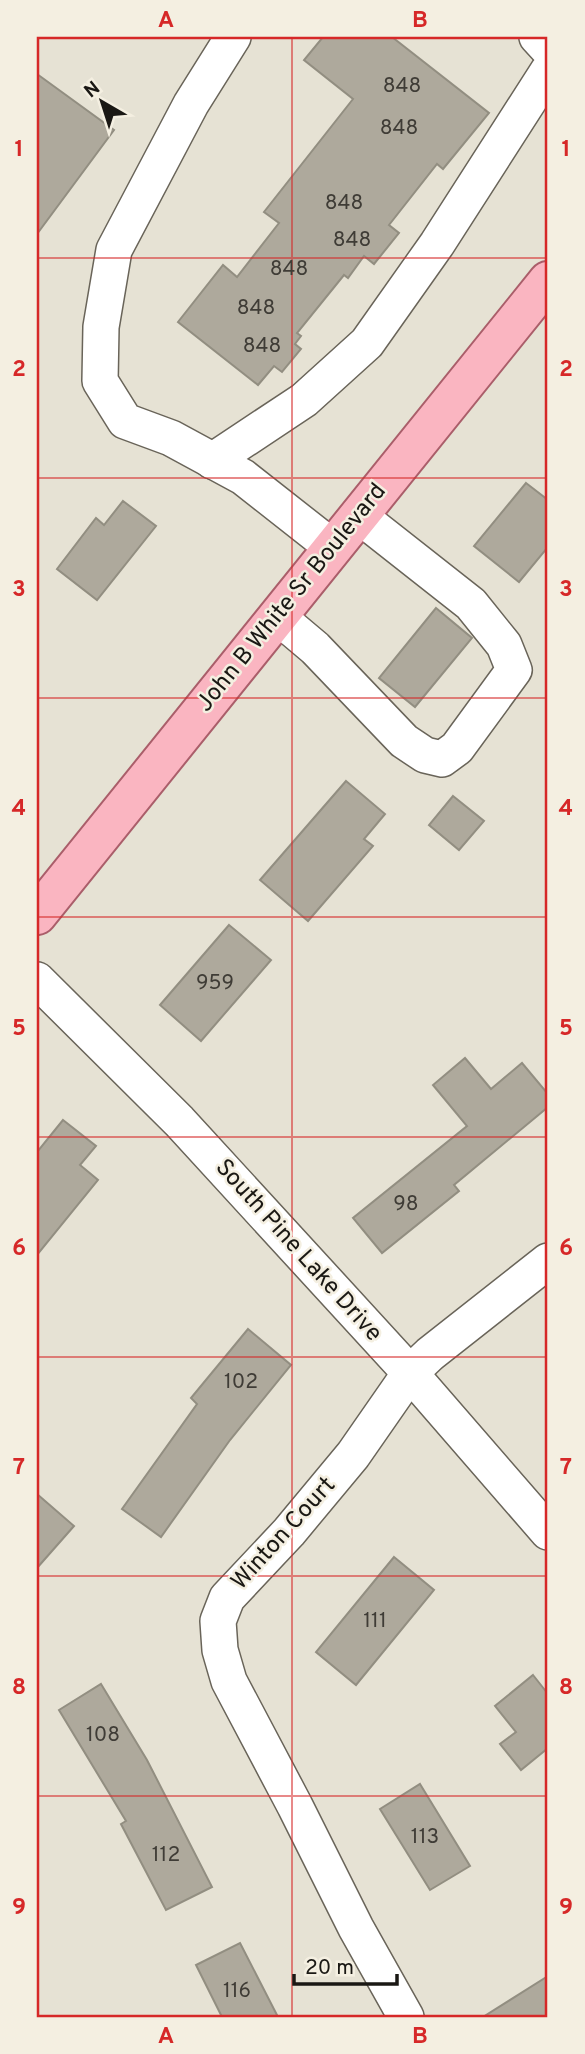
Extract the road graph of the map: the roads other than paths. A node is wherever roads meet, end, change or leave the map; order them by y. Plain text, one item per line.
1 (233, 37) edge
2 (537, 37) edge
3 (548, 49) edge
4 (548, 71) edge
5 (548, 281) edge
6 (212, 461) junction
7 (358, 515) junction
8 (332, 548) junction
9 (277, 616) junction
10 (37, 915) edge
11 (37, 980) edge
12 (548, 1261) edge
13 (410, 1373) junction
14 (548, 1532) edge
15 (406, 2017) edge

1 - 6 street
2 - 3 street
4 - 6 street
5 - 7 main road, John B White Sr Boulevard
6 - 8 street
7 - 8 main road, John B White Sr Boulevard
7 - 9 street
8 - 9 main road, John B White Sr Boulevard
9 - 10 main road, John B White Sr Boulevard
11 - 13 street, South Pine Lake Drive
12 - 13 street, Winton Court
13 - 14 street, South Pine Lake Drive
13 - 15 street, Winton Court

